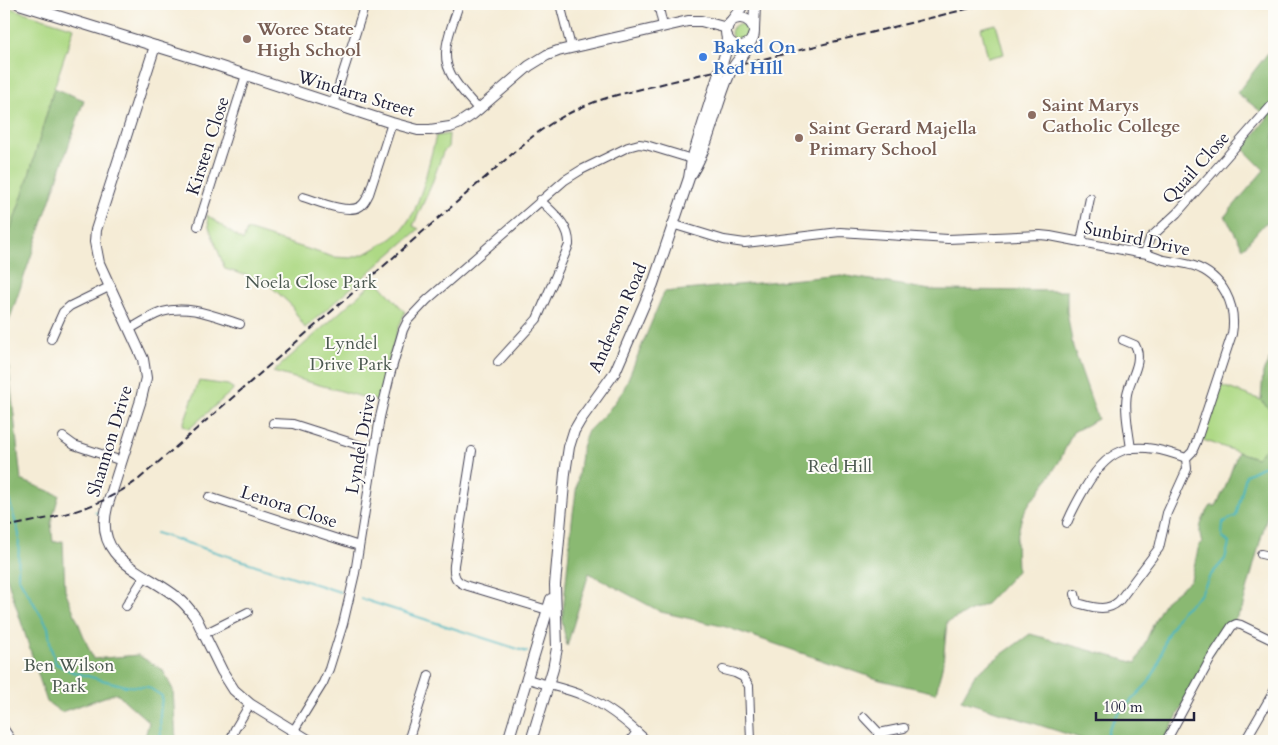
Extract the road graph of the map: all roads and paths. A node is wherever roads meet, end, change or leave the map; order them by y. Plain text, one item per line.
1 (19, 4) edge
2 (365, 4) edge
3 (459, 4) edge
4 (560, 4) edge
5 (658, 4) edge
6 (744, 4) edge
7 (755, 4) edge
8 (663, 26) junction
9 (729, 28) junction
10 (754, 34) junction
11 (154, 46) junction
12 (571, 47) junction
13 (246, 75) junction
14 (333, 104) junction
15 (1272, 105) dead end
16 (479, 110) junction
17 (392, 123) junction
18 (695, 160) junction
19 (303, 197) dead end
20 (1090, 198) dead end
21 (540, 200) junction
22 (672, 224) junction
23 (198, 226) dead end
24 (1081, 242) junction
25 (1145, 252) junction
26 (111, 286) junction
27 (240, 324) dead end
28 (130, 329) junction
29 (50, 338) dead end
30 (1123, 340) dead end
31 (498, 362) dead end
32 (274, 423) dead end
33 (63, 437) dead end
34 (1131, 449) junction
35 (374, 450) junction
36 (472, 451) dead end
37 (1186, 458) junction
38 (122, 461) junction
39 (209, 497) dead end
40 (1067, 523) dead end
41 (359, 546) junction
42 (1261, 554) dead end
43 (1274, 557) edge
44 (145, 576) junction
45 (1075, 594) dead end
46 (126, 606) dead end
47 (552, 611) junction
48 (248, 612) dead end
49 (204, 634) junction
50 (1274, 641) edge
51 (723, 670) dead end
52 (429, 675) dead end
53 (528, 679) junction
54 (548, 685) junction
55 (1274, 691) edge
56 (250, 704) junction
57 (864, 717) dead end
58 (4, 728) edge
59 (904, 728) dead end
60 (294, 730) junction
61 (637, 732) junction
62 (877, 737) edge
63 (12, 741) edge
64 (230, 741) edge
65 (310, 741) edge
66 (408, 741) edge
67 (508, 741) edge
68 (531, 741) edge
69 (630, 741) edge
70 (647, 741) edge
71 (751, 741) edge
72 (1166, 741) edge
73 (1245, 741) edge

1 - 11 street, Windarra Street
2 - 14 street
3 - 16 street
4 - 12 street
5 - 8 street
6 - 9 street, Anderson Road
7 - 10 street, Anderson Road
8 - 9 street, Windarra Street
8 - 12 street, Windarra Street
9 - 10 street
9 - 10 street
9 - 18 street, Anderson Road
10 - 18 street, Anderson Road
11 - 13 street, Windarra Street
11 - 26 street, Shannon Drive
12 - 16 street, Windarra Street
13 - 14 street, Windarra Street
13 - 23 street, Kirsten Close
14 - 17 street, Windarra Street
15 - 25 street, Quail Close
16 - 17 street, Windarra Street
17 - 19 street
18 - 21 street, Lyndel Drive
18 - 22 street, Anderson Road
20 - 24 street
21 - 31 street
21 - 35 street, Lyndel Drive
22 - 24 street, Sunbird Drive
22 - 47 street, Anderson Road
24 - 25 street, Sunbird Drive
25 - 37 street, Sunbird Drive
26 - 28 street, Shannon Drive
26 - 29 street
27 - 28 street
28 - 38 street, Shannon Drive
30 - 34 street
32 - 35 street
33 - 38 street
34 - 37 street
34 - 40 street
35 - 41 street, Lyndel Drive
36 - 47 street
37 - 45 street, Sunbird Drive
38 - 44 street, Shannon Drive
39 - 41 street, Lenora Close
41 - 60 street, Lyndel Drive
42 - 43 street
44 - 46 street
44 - 49 street, Shannon Drive
47 - 53 street, Anderson Road
47 - 54 street, Anderson Road
48 - 49 street
49 - 56 street, Shannon Drive
50 - 72 street
51 - 71 street
52 - 66 street
53 - 54 street
53 - 67 street, Anderson Road
54 - 61 street
54 - 68 street, Anderson Road
55 - 73 street
56 - 60 street, Shannon Drive
56 - 64 street
57 - 62 street
58 - 63 street
59 - 62 street
60 - 65 street, Shannon Drive
61 - 69 street
61 - 70 street

